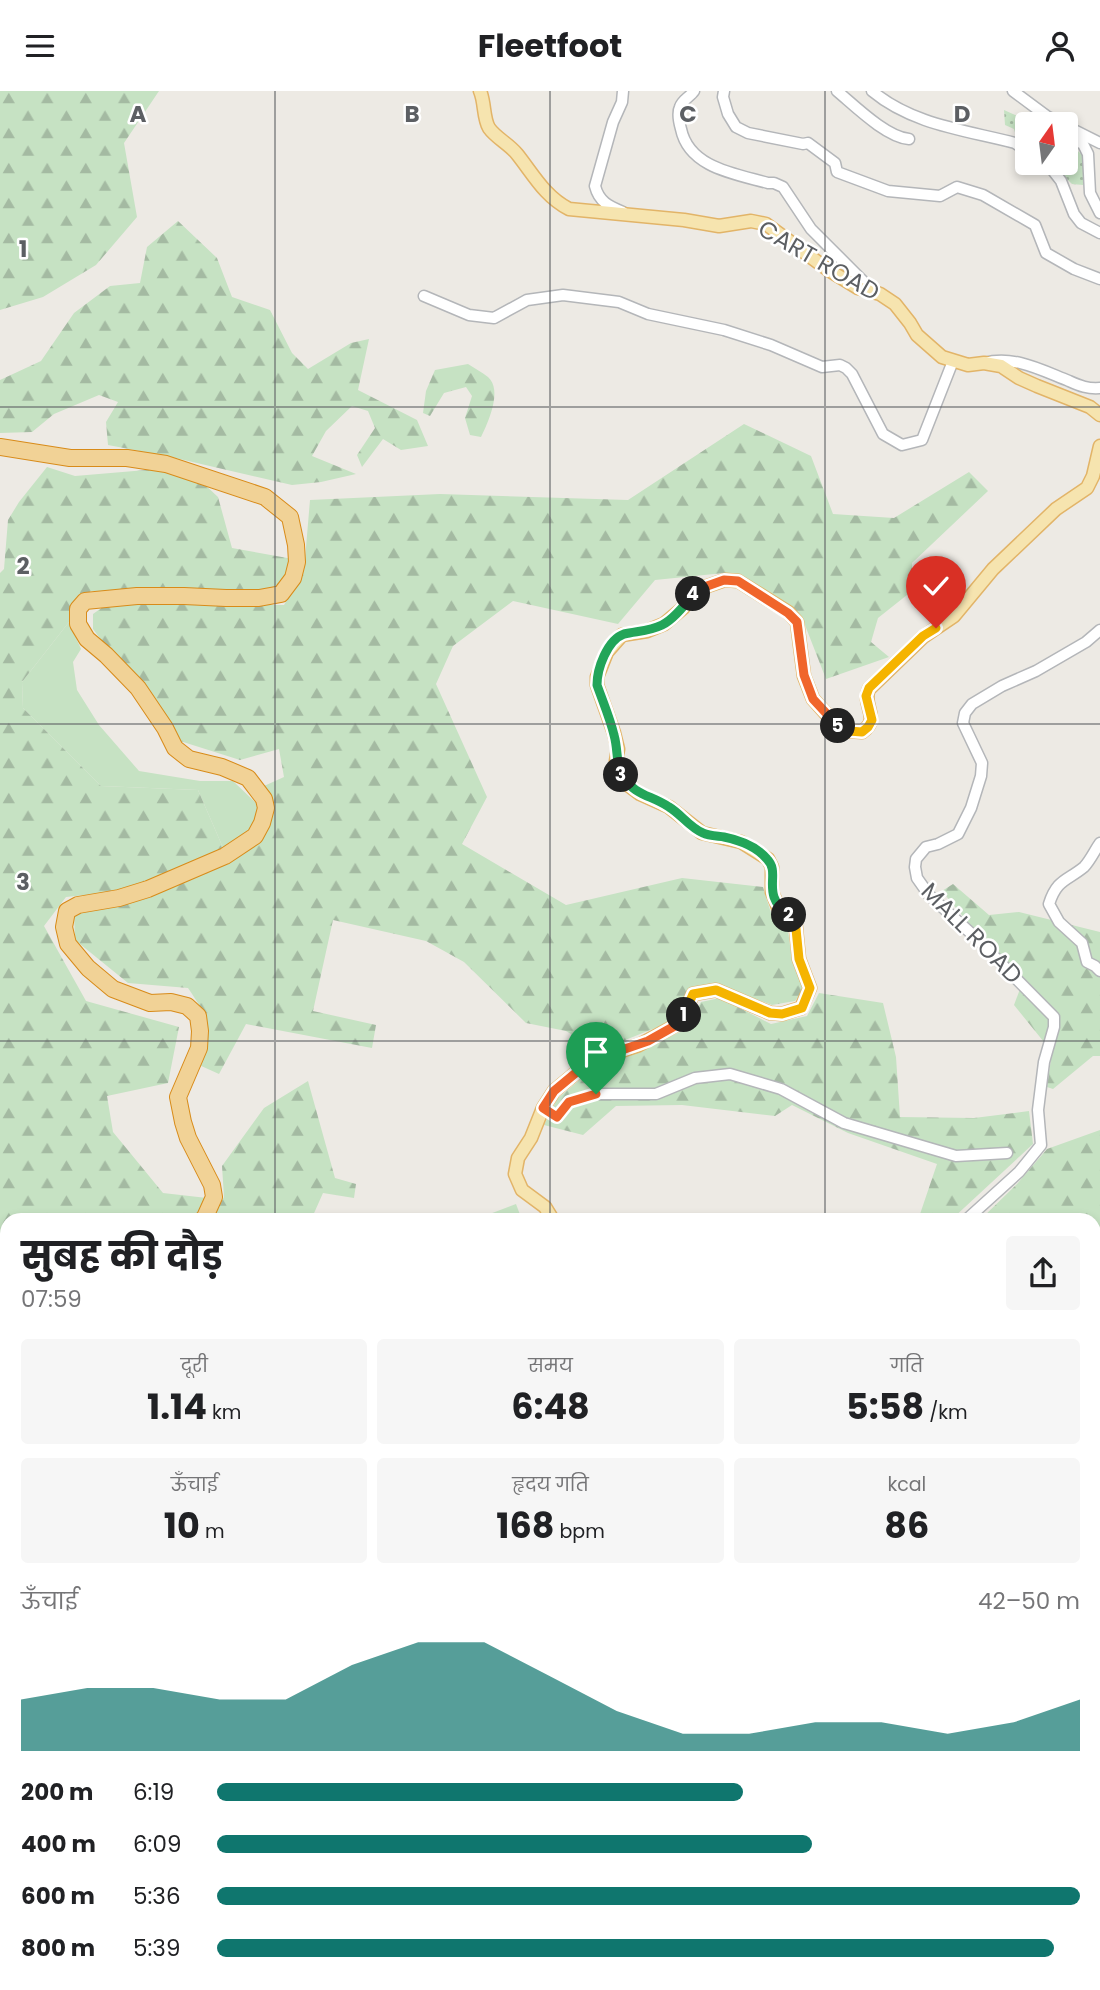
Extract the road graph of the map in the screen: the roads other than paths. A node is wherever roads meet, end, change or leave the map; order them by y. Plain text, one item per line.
1 (480, 91) edge
2 (623, 91) edge
3 (694, 91) edge
4 (724, 91) edge
5 (837, 91) edge
6 (872, 91) edge
7 (1013, 91) edge
8 (1038, 112) edge
9 (1078, 132) edge
10 (909, 139) dead end
11 (1078, 141) edge
12 (1015, 143) edge
13 (1100, 144) edge
14 (1056, 175) edge
15 (1100, 213) edge
16 (629, 216) junction
17 (1100, 233) edge
18 (1100, 279) edge
19 (880, 294) junction
20 (424, 296) dead end
21 (953, 361) junction
22 (984, 363) junction
23 (1100, 388) edge
24 (1100, 415) edge
25 (1100, 446) edge
26 (0, 447) edge
27 (1100, 630) edge
28 (1100, 843) edge
29 (1100, 971) edge
30 (543, 1108) junction
31 (1007, 1153) dead end
32 (207, 1213) edge
33 (549, 1213) edge
34 (974, 1213) edge

1 - 16 main road, CART ROAD
2 - 16 street
3 - 19 street
4 - 18 street
5 - 10 street
6 - 12 street
7 - 8 street
9 - 13 street
11 - 15 street
14 - 17 street
16 - 19 main road, CART ROAD
19 - 21 main road, CART ROAD
20 - 21 street
21 - 22 main road
22 - 23 street
22 - 24 main road
25 - 30 main road
26 - 32 highway
27 - 34 street, MALL ROAD
28 - 29 street
30 - 31 street
30 - 33 main road

